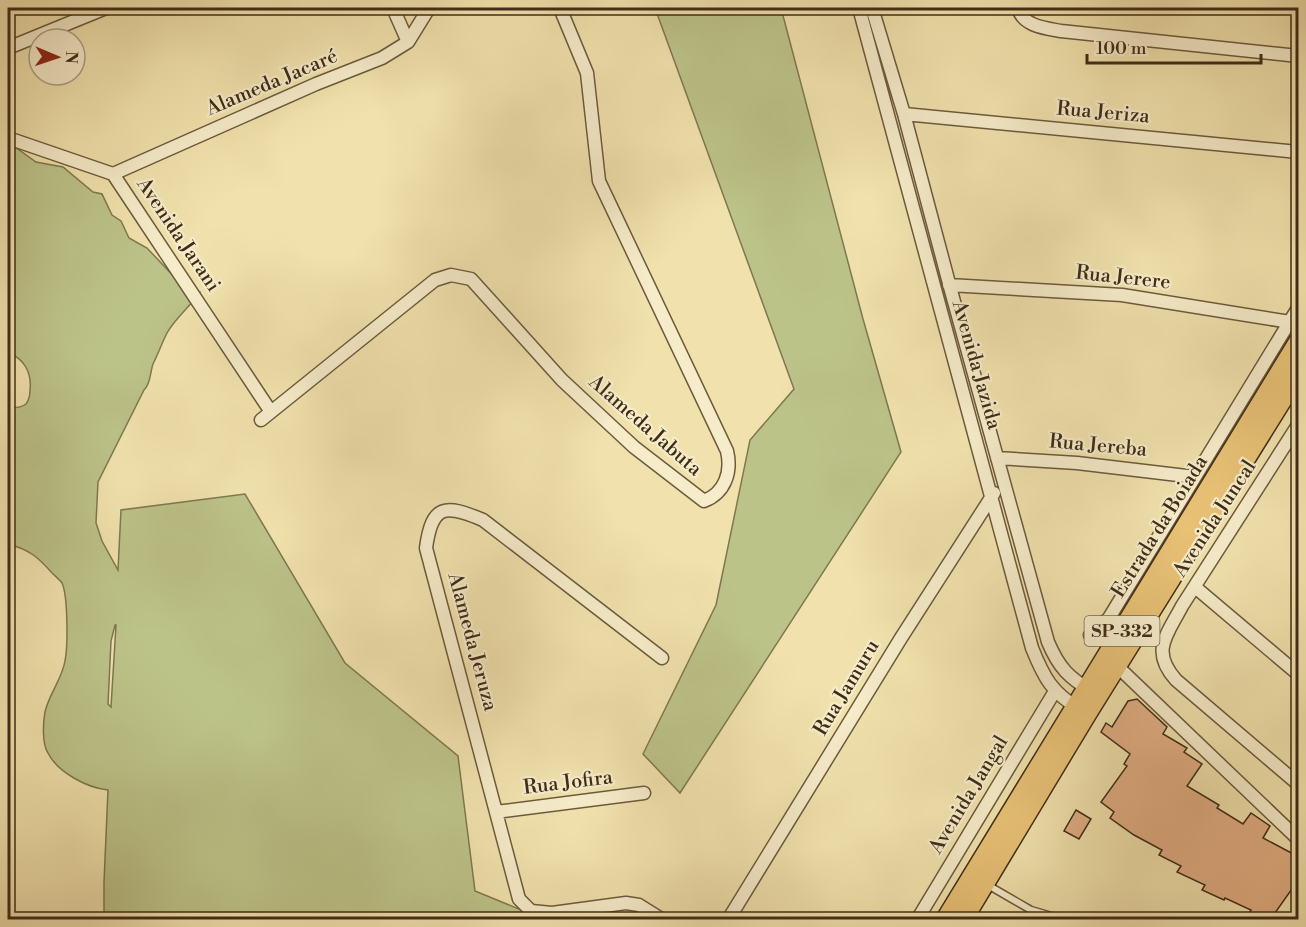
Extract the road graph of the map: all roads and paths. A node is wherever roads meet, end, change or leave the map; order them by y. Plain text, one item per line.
1 (106, 8) edge
2 (393, 8) edge
3 (429, 8) edge
4 (560, 8) edge
5 (859, 8) edge
6 (872, 8) edge
7 (1018, 8) edge
8 (408, 42) junction
9 (8, 48) edge
10 (1299, 56) edge
11 (904, 114) junction
12 (888, 118) junction
13 (8, 138) edge
14 (1299, 152) edge
15 (113, 174) junction
16 (949, 284) junction
17 (934, 288) junction
18 (1299, 308) edge
19 (1290, 322) junction
20 (1299, 342) edge
21 (1299, 375) edge
22 (266, 416) joint
23 (1299, 425) edge
24 (997, 458) junction
25 (1195, 477) junction
26 (1004, 480) junction
27 (992, 495) junction
28 (1195, 586) junction
29 (1090, 635) dead end
30 (662, 658) dead end
31 (1117, 666) junction
32 (1299, 674) edge
33 (1055, 691) junction
34 (1093, 692) junction
35 (1081, 710) junction
36 (1299, 784) edge
37 (644, 793) dead end
38 (496, 812) junction
39 (1299, 839) edge
40 (986, 884) junction
41 (663, 920) edge
42 (728, 920) edge
43 (917, 920) edge
44 (945, 920) edge
45 (963, 920) edge
46 (1065, 920) edge

1 - 9 street
2 - 8 street
3 - 8 street, Alameda Jacaré
4 - 22 street, Alameda Jabuta
5 - 12 street, Avenida Jazida
6 - 11 street, Avenida Jazida
7 - 10 street
8 - 15 street, Alameda Jacaré
11 - 12 street, Rua Jeriza
11 - 14 street, Rua Jeriza
11 - 16 street, Avenida Jazida
12 - 17 street, Avenida Jazida
13 - 15 street, Avenida Jarani
15 - 22 street, Avenida Jarani
16 - 17 street, Rua Jerere
16 - 19 street, Rua Jerere
16 - 24 street, Avenida Jazida
17 - 27 street, Avenida Jazida
18 - 19 street
19 - 25 street
20 - 34 main road, Estrada da Boiada / SP-332
21 - 31 main road, Estrada da Boiada / SP-332
23 - 28 street, Avenida Juncal
24 - 25 street, Rua Jereba
24 - 26 street, Avenida Jazida
25 - 29 street
26 - 27 street, Rua Jamuru
26 - 34 street, Avenida Jazida
27 - 33 street, Avenida Jazida
27 - 42 street, Rua Jamuru
28 - 32 street
28 - 36 street, Avenida Juncal
30 - 38 street, Alameda Jeruza
31 - 34 main road, Estrada da Boiada / SP-332
31 - 39 street
33 - 35 street, Avenida Jazida
33 - 43 street, Avenida Jangal
34 - 35 main road, Estrada da Boiada / SP-332
35 - 40 main road, Estrada da Boiada / SP-332
35 - 44 main road, Estrada da Boiada / SP-332
37 - 38 street, Rua Jofira
38 - 41 street, Alameda Jeruza
40 - 45 main road, Estrada da Boiada / SP-332
40 - 46 lane

